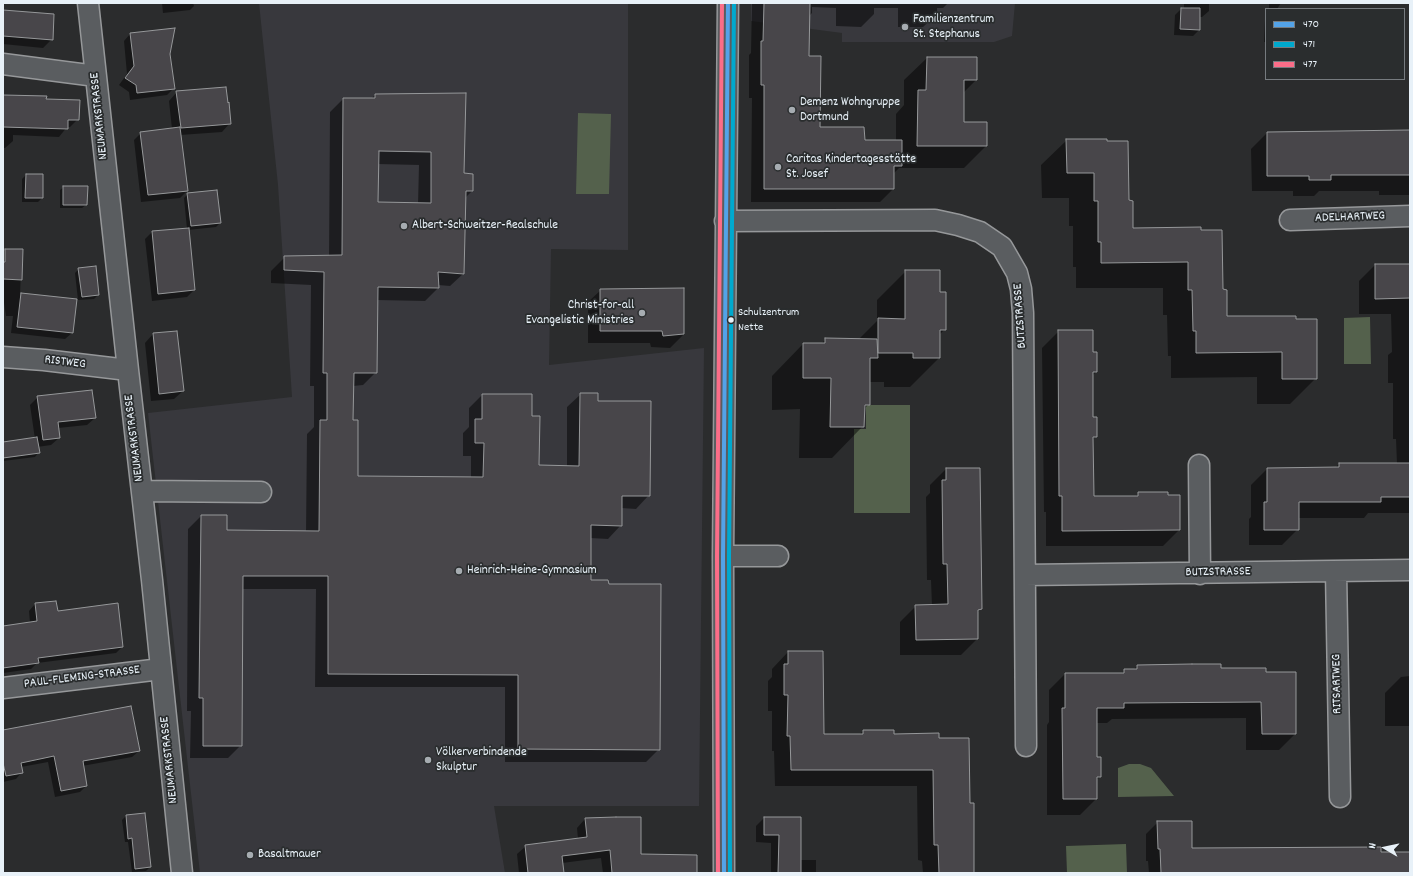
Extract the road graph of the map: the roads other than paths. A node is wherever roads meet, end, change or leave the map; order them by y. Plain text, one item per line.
1 (88, 3) edge
2 (728, 3) edge
3 (3, 64) edge
4 (96, 76) junction
5 (1410, 216) edge
6 (1290, 220) dead end
7 (725, 221) junction
8 (3, 357) edge
9 (128, 370) junction
10 (1199, 465) dead end
11 (142, 491) junction
12 (261, 492) dead end
13 (723, 556) junction
14 (778, 556) dead end
15 (1410, 570) edge
16 (1336, 571) junction
17 (1200, 574) junction
18 (1025, 575) junction
19 (161, 669) junction
20 (3, 688) edge
21 (1026, 746) dead end
22 (1340, 797) dead end
23 (182, 873) edge
24 (724, 873) edge

1 - 4 street, NEUMARKSTRASSE
2 - 7 street
3 - 4 street
4 - 9 street, NEUMARKSTRASSE
5 - 6 street, ADELHARTWEG
7 - 13 street
7 - 18 street, BUTZSTRASSE
8 - 9 street, RISTWEG
9 - 11 street, NEUMARKSTRASSE
10 - 17 street
11 - 12 street
11 - 19 street, NEUMARKSTRASSE
13 - 14 street
13 - 24 street
15 - 16 street, BUTZSTRASSE
16 - 17 street, BUTZSTRASSE
16 - 22 street, RITSARTWEG
17 - 18 street, BUTZSTRASSE
18 - 21 street, BUTZSTRASSE
19 - 20 street, PAUL-FLEMING-STRASSE
19 - 23 street, NEUMARKSTRASSE

